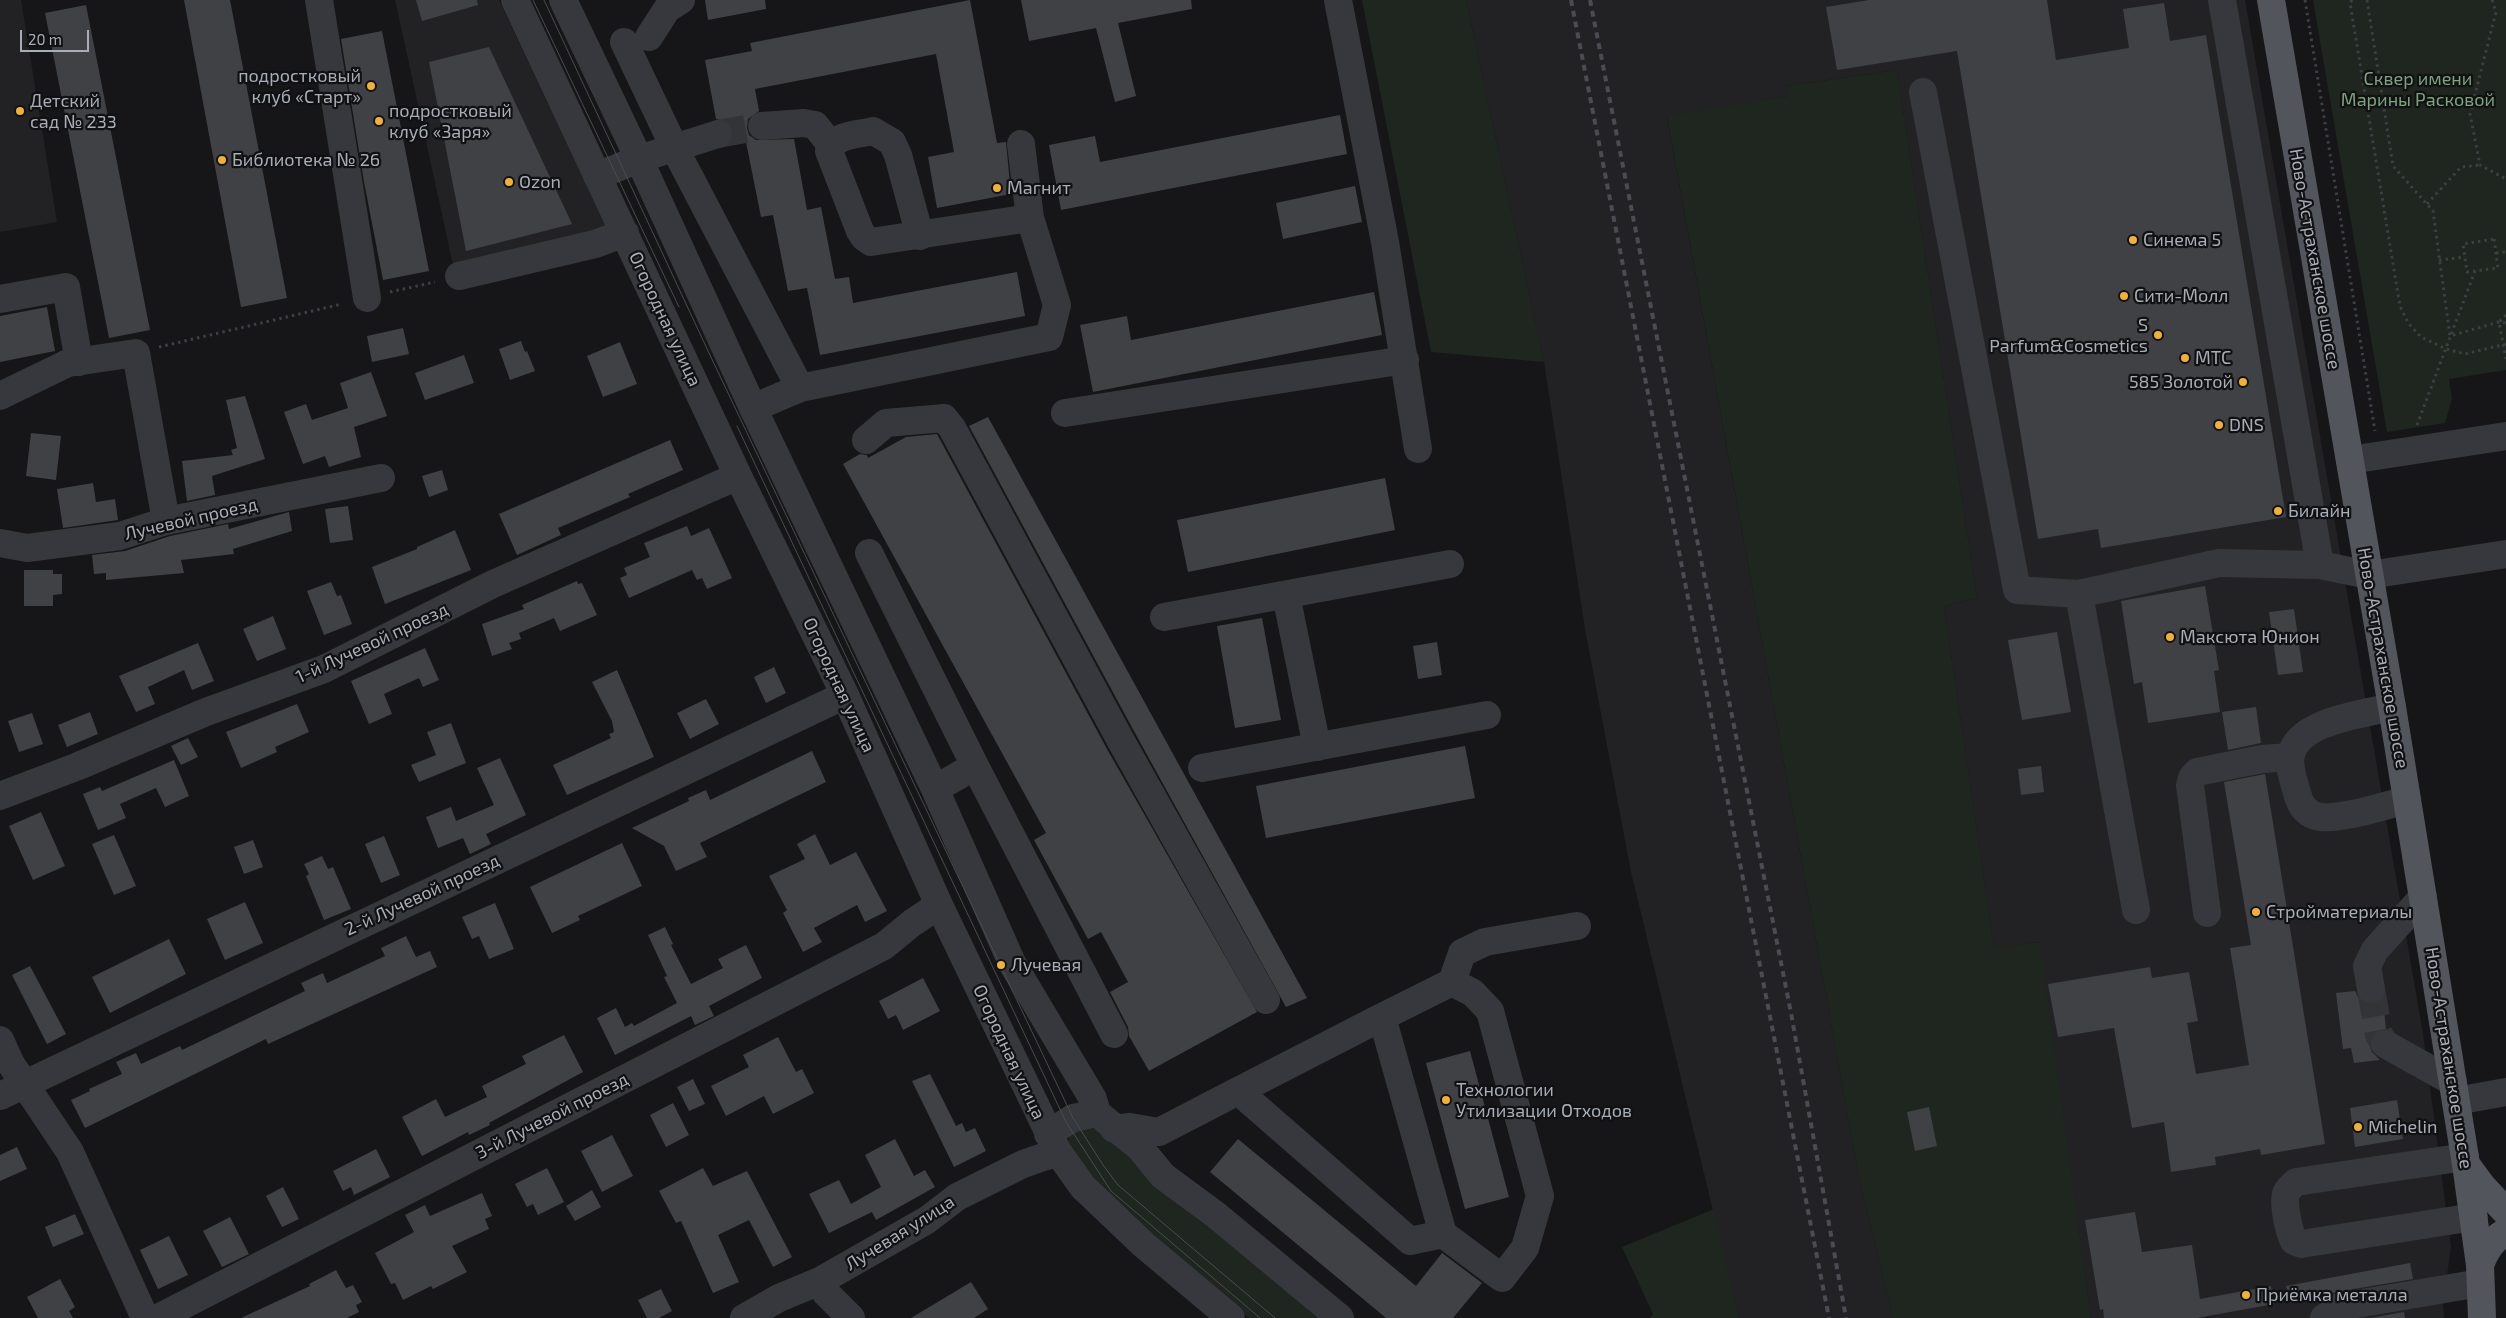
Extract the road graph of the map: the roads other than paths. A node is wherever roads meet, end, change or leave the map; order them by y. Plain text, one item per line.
1 (319, 0) edge
2 (515, 0) edge
3 (563, 0) edge
4 (682, 0) edge
5 (1338, 0) edge
6 (2222, 0) edge
7 (2271, 0) edge
8 (1923, 92) dead end
9 (762, 126) tunnel mouth
10 (718, 134) tunnel mouth
11 (1021, 144) dead end
12 (831, 145) junction
13 (675, 149) junction
14 (639, 160) junction
15 (597, 176) junction
16 (1030, 218) junction
17 (625, 233) junction
18 (920, 236) junction
19 (459, 276) road end
20 (367, 298) road end
21 (0, 299) edge
22 (1405, 360) junction
23 (79, 362) junction
24 (800, 388) junction
25 (0, 401) edge
26 (753, 408) junction
27 (1065, 413) dead end
28 (2506, 436) edge
29 (866, 440) dead end
30 (1418, 449) dead end
31 (2350, 460) junction
32 (738, 476) junction
33 (381, 478) dead end
34 (166, 521) junction
35 (0, 543) edge
36 (869, 553) dead end
37 (2506, 554) edge
38 (1450, 564) dead end
39 (2320, 565) junction
40 (2369, 575) junction
41 (2079, 594) junction
42 (1286, 596) junction
43 (1164, 617) dead end
44 (845, 695) junction
45 (2392, 707) junction
46 (1487, 715) dead end
47 (1317, 747) junction
48 (2290, 757) junction
49 (975, 766) junction
50 (1202, 768) dead end
51 (935, 789) junction
52 (0, 796) edge
53 (2407, 800) junction
54 (2423, 897) junction
55 (939, 905) junction
56 (2136, 910) dead end
57 (2207, 913) dead end
58 (1576, 926) dead end
59 (1452, 982) junction
60 (2371, 989) tunnel mouth
61 (1266, 1000) dead end
62 (1382, 1018) junction
63 (1114, 1034) dead end
64 (0, 1040) edge
65 (2385, 1044) tunnel mouth
66 (25, 1084) junction
67 (1238, 1091) junction
68 (2454, 1092) junction
69 (2506, 1092) edge
70 (0, 1096) edge
71 (1106, 1121) junction
72 (1053, 1143) junction
73 (2465, 1161) junction
74 (2506, 1212) edge
75 (2474, 1217) junction
76 (2506, 1232) edge
77 (1443, 1234) junction
78 (820, 1281) junction
79 (2482, 1296) edge
80 (144, 1318) edge
81 (158, 1318) edge
82 (744, 1318) edge
83 (851, 1318) edge
84 (1231, 1318) edge
85 (1340, 1318) edge
86 (2324, 1318) edge

1 - 20 street
2 - 15 street, Огородная улица
3 - 14 street
4 - 13 street
5 - 22 street
6 - 39 street
7 - 31 main road, Ново-Астраханское шоссе
8 - 41 street
9 - 12 street
10 - 13 street
11 - 16 street
12 - 18 street
12 - 18 street
13 - 14 street
13 - 24 street
14 - 15 street
14 - 26 street
15 - 17 street, Огородная улица
16 - 18 street
16 - 24 street
17 - 19 street
17 - 32 street, Огородная улица
21 - 23 street
22 - 27 street
22 - 30 street
23 - 25 street
23 - 34 street
24 - 26 street
26 - 51 street
28 - 31 street
29 - 61 street
31 - 40 main road, Ново-Астраханское шоссе
32 - 44 street, Огородная улица
32 - 52 street, 1-й Лучевой проезд
33 - 34 street, Лучевой проезд
34 - 35 street, Лучевой проезд
36 - 49 street
37 - 40 street
38 - 42 street
39 - 40 street
39 - 41 street
40 - 45 main road, Ново-Астраханское шоссе
41 - 56 street
42 - 43 street
42 - 47 street
44 - 55 street, Огородная улица
44 - 66 street, 2-й Лучевой проезд
45 - 48 street
45 - 53 main road, Ново-Астраханское шоссе
46 - 47 street
47 - 50 street
48 - 53 street
48 - 57 street
49 - 51 street
49 - 63 street
51 - 71 street
53 - 54 main road, Ново-Астраханское шоссе
54 - 60 street
54 - 68 main road, Ново-Астраханское шоссе
55 - 72 street, Огородная улица
55 - 81 street, 3-й Лучевой проезд
58 - 59 street
59 - 62 street, Лучевая улица
59 - 77 street
62 - 67 street, Лучевая улица
62 - 77 street
64 - 66 street
65 - 68 street
66 - 70 street, 2-й Лучевой проезд
66 - 80 street
67 - 71 street, Лучевая улица
67 - 77 street
68 - 69 street
68 - 73 main road, Ново-Астраханское шоссе
71 - 72 street, Лучевая улица
71 - 85 street
72 - 78 street, Лучевая улица
72 - 84 street, Огородная улица
73 - 74 main road
73 - 75 main road, Ново-Астраханское шоссе
73 - 75 street
75 - 79 main road, Ново-Астраханское шоссе
76 - 79 main road
78 - 82 street, Лучевая улица
78 - 83 street
79 - 86 street

